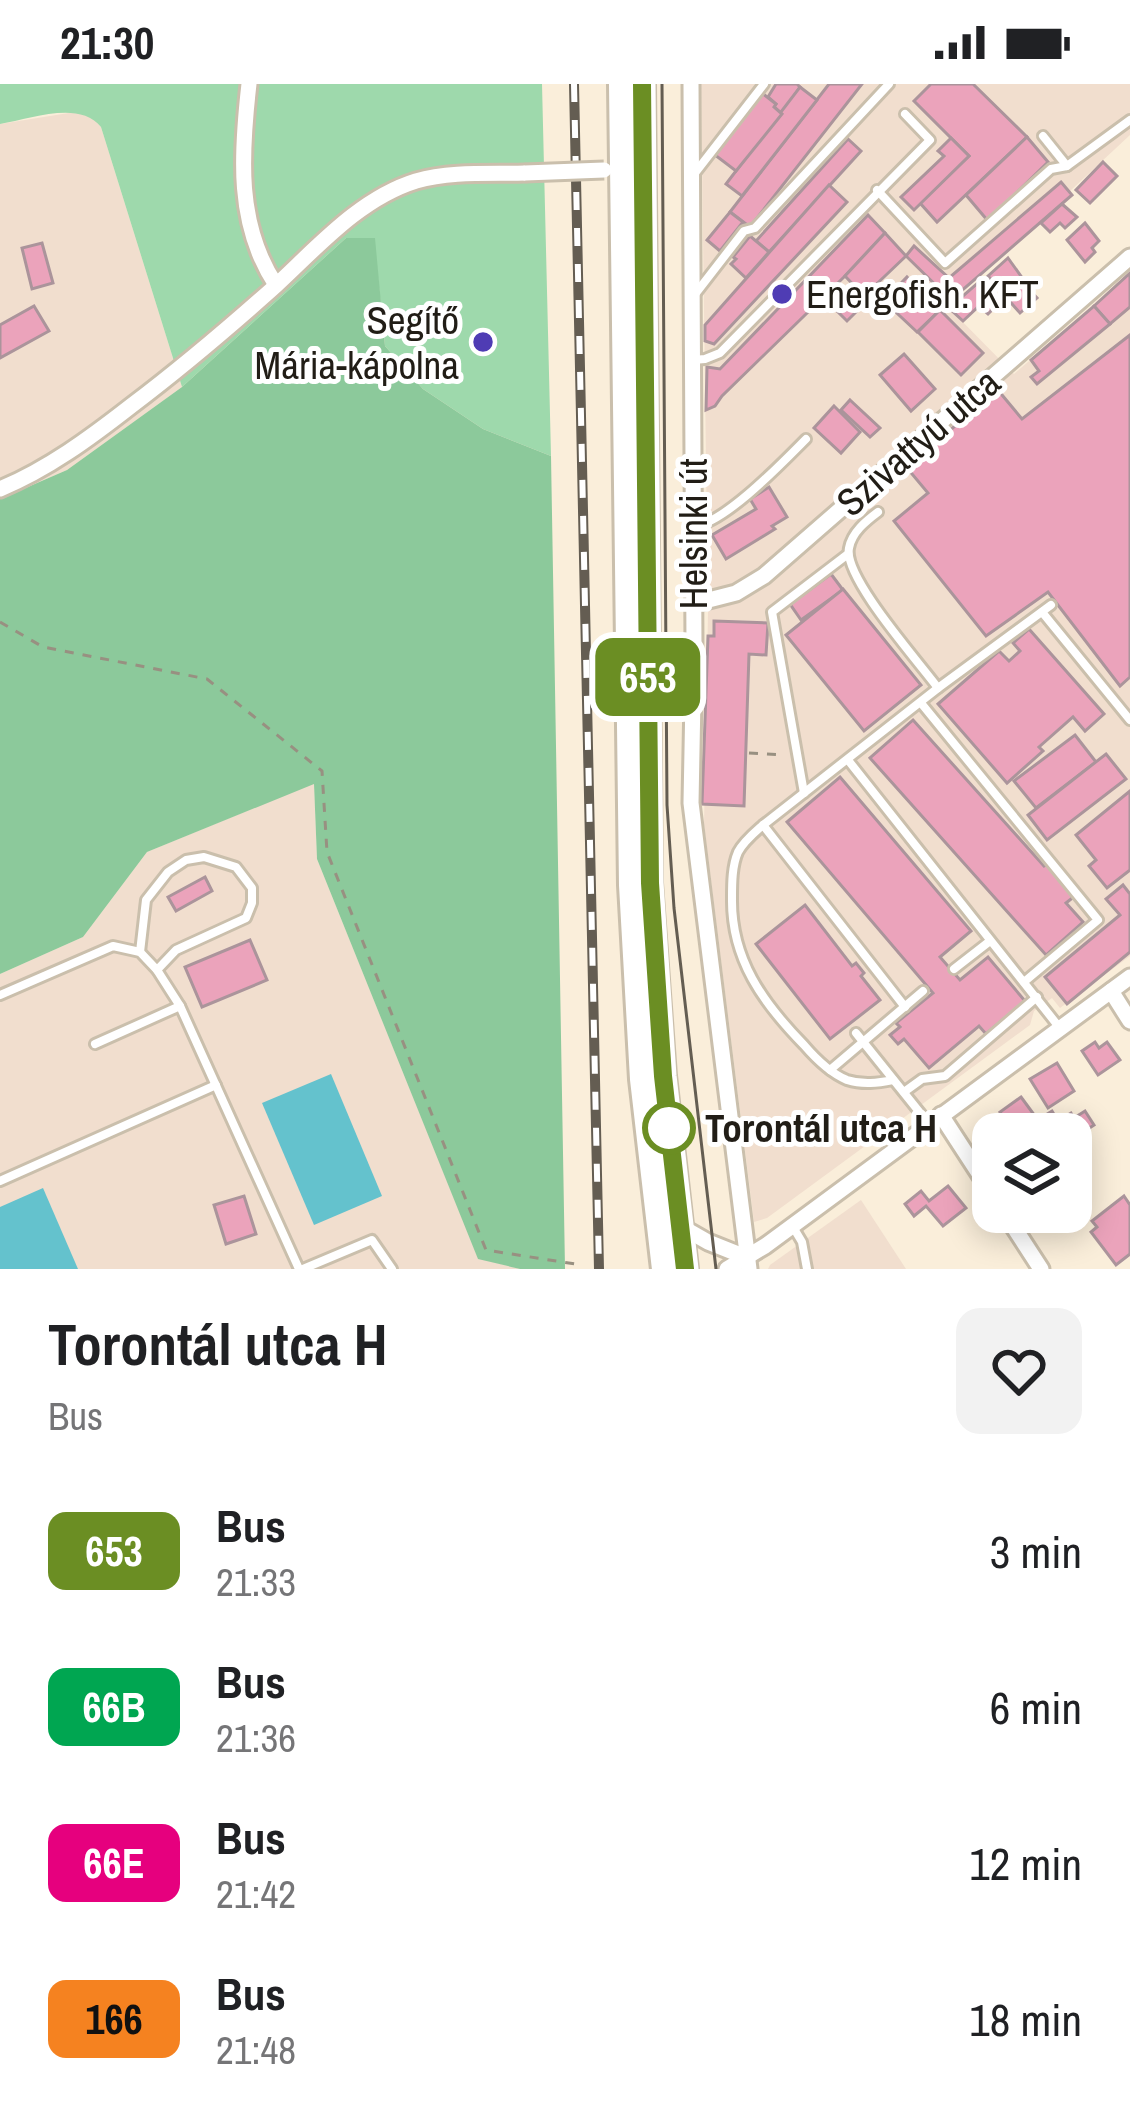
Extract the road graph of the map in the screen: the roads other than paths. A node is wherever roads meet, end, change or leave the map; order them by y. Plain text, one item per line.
1 (249, 84) edge
2 (621, 84) edge
3 (642, 84) edge
4 (691, 84) edge
5 (764, 84) edge
6 (889, 84) edge
7 (905, 114) dead end
8 (1130, 120) edge
9 (1042, 136) dead end
10 (644, 148) junction
11 (1067, 166) junction
12 (613, 169) junction
13 (690, 178) junction
14 (644, 188) junction
15 (878, 190) junction
16 (1130, 257) edge
17 (276, 285) junction
18 (692, 298) junction
19 (693, 360) junction
20 (806, 439) dead end
21 (0, 488) edge
22 (878, 512) dead end
23 (693, 526) junction
24 (848, 554) junction
25 (693, 604) junction
26 (1051, 605) dead end
27 (1042, 612) junction
28 (1098, 662) dead end
29 (1089, 669) junction
30 (938, 688) junction
31 (921, 703) junction
32 (1130, 720) edge
33 (848, 760) junction
34 (805, 793) junction
35 (764, 825) junction
36 (990, 941) junction
37 (140, 952) junction
38 (954, 968) dead end
39 (157, 970) junction
40 (1130, 977) edge
41 (1024, 982) junction
42 (923, 991) dead end
43 (1111, 991) junction
44 (0, 995) edge
45 (1037, 997) junction
46 (179, 1006) junction
47 (905, 1007) junction
48 (1130, 1021) edge
49 (1060, 1028) junction
50 (856, 1033) dead end
51 (864, 1043) junction
52 (95, 1044) dead end
53 (830, 1070) junction
54 (893, 1079) junction
55 (216, 1085) junction
56 (904, 1093) junction
57 (935, 1119) junction
58 (972, 1167) edge
59 (0, 1181) edge
60 (680, 1226) junction
61 (792, 1226) junction
62 (1018, 1233) edge
63 (746, 1265) edge
64 (301, 1269) edge
65 (392, 1269) edge
66 (664, 1269) edge
67 (685, 1269) edge
68 (727, 1269) edge
69 (807, 1269) edge
70 (1041, 1269) edge

1 - 17 street
2 - 12 main road, Helsinki út
3 - 10 main road, Helsinki út
4 - 13 street, Helsinki út
5 - 13 lane
6 - 18 lane
7 - 15 lane
8 - 11 lane
9 - 11 lane
10 - 12 main road
10 - 14 main road, Helsinki út
11 - 15 lane
12 - 14 main road
12 - 17 street, bridge
12 - 66 main road, Helsinki út
13 - 18 street, Helsinki út
14 - 60 main road, Helsinki út
15 - 19 lane
16 - 25 street, Szivattyú utca
17 - 21 street
18 - 19 street, Helsinki út
19 - 23 street, Helsinki út
20 - 23 lane
22 - 24 lane
23 - 25 street, Helsinki út
24 - 30 lane
24 - 34 lane
25 - 63 street, Helsinki út
26 - 27 lane
27 - 29 lane
27 - 30 lane
28 - 29 lane
29 - 32 lane
30 - 31 lane
31 - 33 lane
31 - 41 lane
33 - 34 lane
33 - 36 lane
34 - 35 lane
35 - 47 lane
35 - 53 lane
36 - 38 lane
36 - 41 lane
37 - 39 lane
37 - 39 lane
37 - 44 lane
39 - 46 lane
40 - 43 street
41 - 45 lane
42 - 47 lane
43 - 48 street
43 - 49 street
45 - 49 lane
45 - 56 lane
46 - 52 lane
46 - 55 lane
47 - 51 lane
49 - 57 street
50 - 51 lane
51 - 53 lane
51 - 54 lane
53 - 54 lane
54 - 56 lane
55 - 59 lane
55 - 64 lane
56 - 57 lane
57 - 58 street
57 - 61 street
60 - 63 street
60 - 67 main road, Helsinki út
61 - 63 street
61 - 69 lane
62 - 70 street
63 - 68 street
64 - 65 lane

